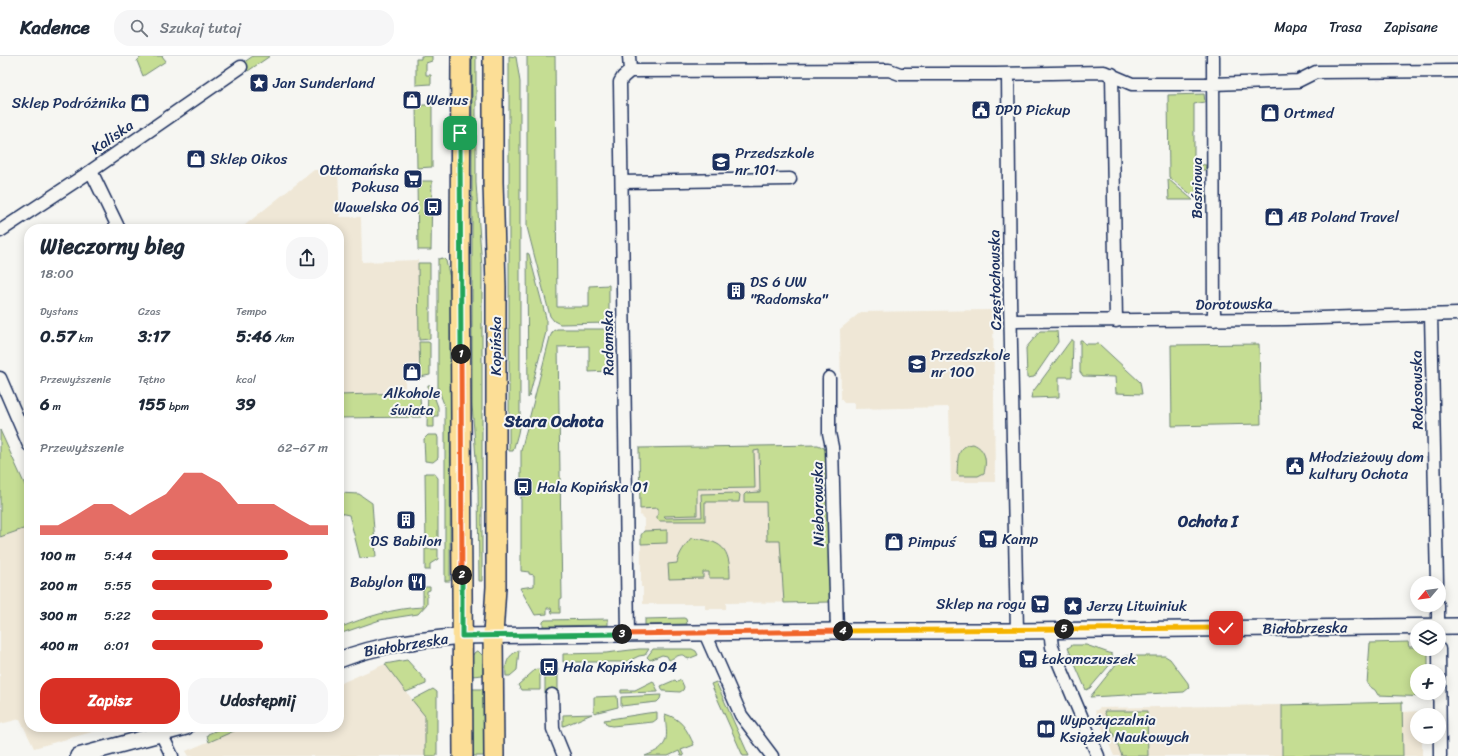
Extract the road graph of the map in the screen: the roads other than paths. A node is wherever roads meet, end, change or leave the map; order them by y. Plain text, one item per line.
1 (461, 56) edge
2 (493, 56) edge
3 (629, 56) edge
4 (1213, 56) edge
5 (241, 67) dead end
6 (630, 71) junction
7 (1458, 71) edge
8 (1008, 74) junction
9 (1112, 74) junction
10 (1213, 84) junction
11 (91, 171) junction
12 (790, 180) dead end
13 (622, 182) junction
14 (117, 224) edge
15 (0, 231) edge
16 (1458, 314) edge
17 (1431, 315) junction
18 (1214, 320) junction
19 (1116, 321) junction
20 (1011, 322) junction
21 (0, 378) edge
22 (829, 378) dead end
23 (24, 433) edge
24 (1437, 576) edge
25 (1458, 626) edge
26 (1410, 627) edge
27 (1446, 627) edge
28 (836, 630) junction
29 (1050, 630) junction
30 (1017, 631) junction
31 (705, 633) junction
32 (628, 634) junction
33 (493, 635) junction
34 (462, 636) junction
35 (1439, 656) edge
36 (344, 658) edge
37 (552, 696) dead end
38 (157, 732) edge
39 (160, 732) edge
40 (78, 756) edge
41 (172, 756) edge
42 (463, 756) edge
43 (494, 756) edge
44 (564, 756) edge
45 (772, 756) edge
46 (1098, 756) edge
47 (1440, 756) edge

1 - 34 main road
2 - 33 main road, Kopińska
3 - 6 street
4 - 10 street, Baśniowa
5 - 11 street, Kaliska
6 - 8 street
6 - 13 street, Radomska
7 - 10 street
8 - 9 street
8 - 20 street, Częstochowska
9 - 10 street
9 - 19 street
10 - 18 street, Baśniowa
11 - 14 street
11 - 15 street, Kaliska
12 - 13 street
13 - 32 street, Radomska
16 - 17 street, Dorotowska
17 - 18 street, Dorotowska
17 - 24 street, Rokosowska
18 - 19 street, Dorotowska
19 - 20 street, Dorotowska
20 - 30 street, Częstochowska
21 - 23 street
22 - 28 street, Nieborowska
25 - 27 street, Białobrzeska
26 - 29 street, Białobrzeska
28 - 30 street, Białobrzeska
28 - 31 street, Białobrzeska
29 - 30 street, Białobrzeska
29 - 46 street
31 - 32 street, Białobrzeska
31 - 45 street
32 - 33 street, Białobrzeska
33 - 34 street, Białobrzeska
33 - 43 main road, Kopińska
34 - 36 street, Białobrzeska
34 - 42 main road
35 - 47 street
37 - 44 street
38 - 40 street
39 - 41 street

